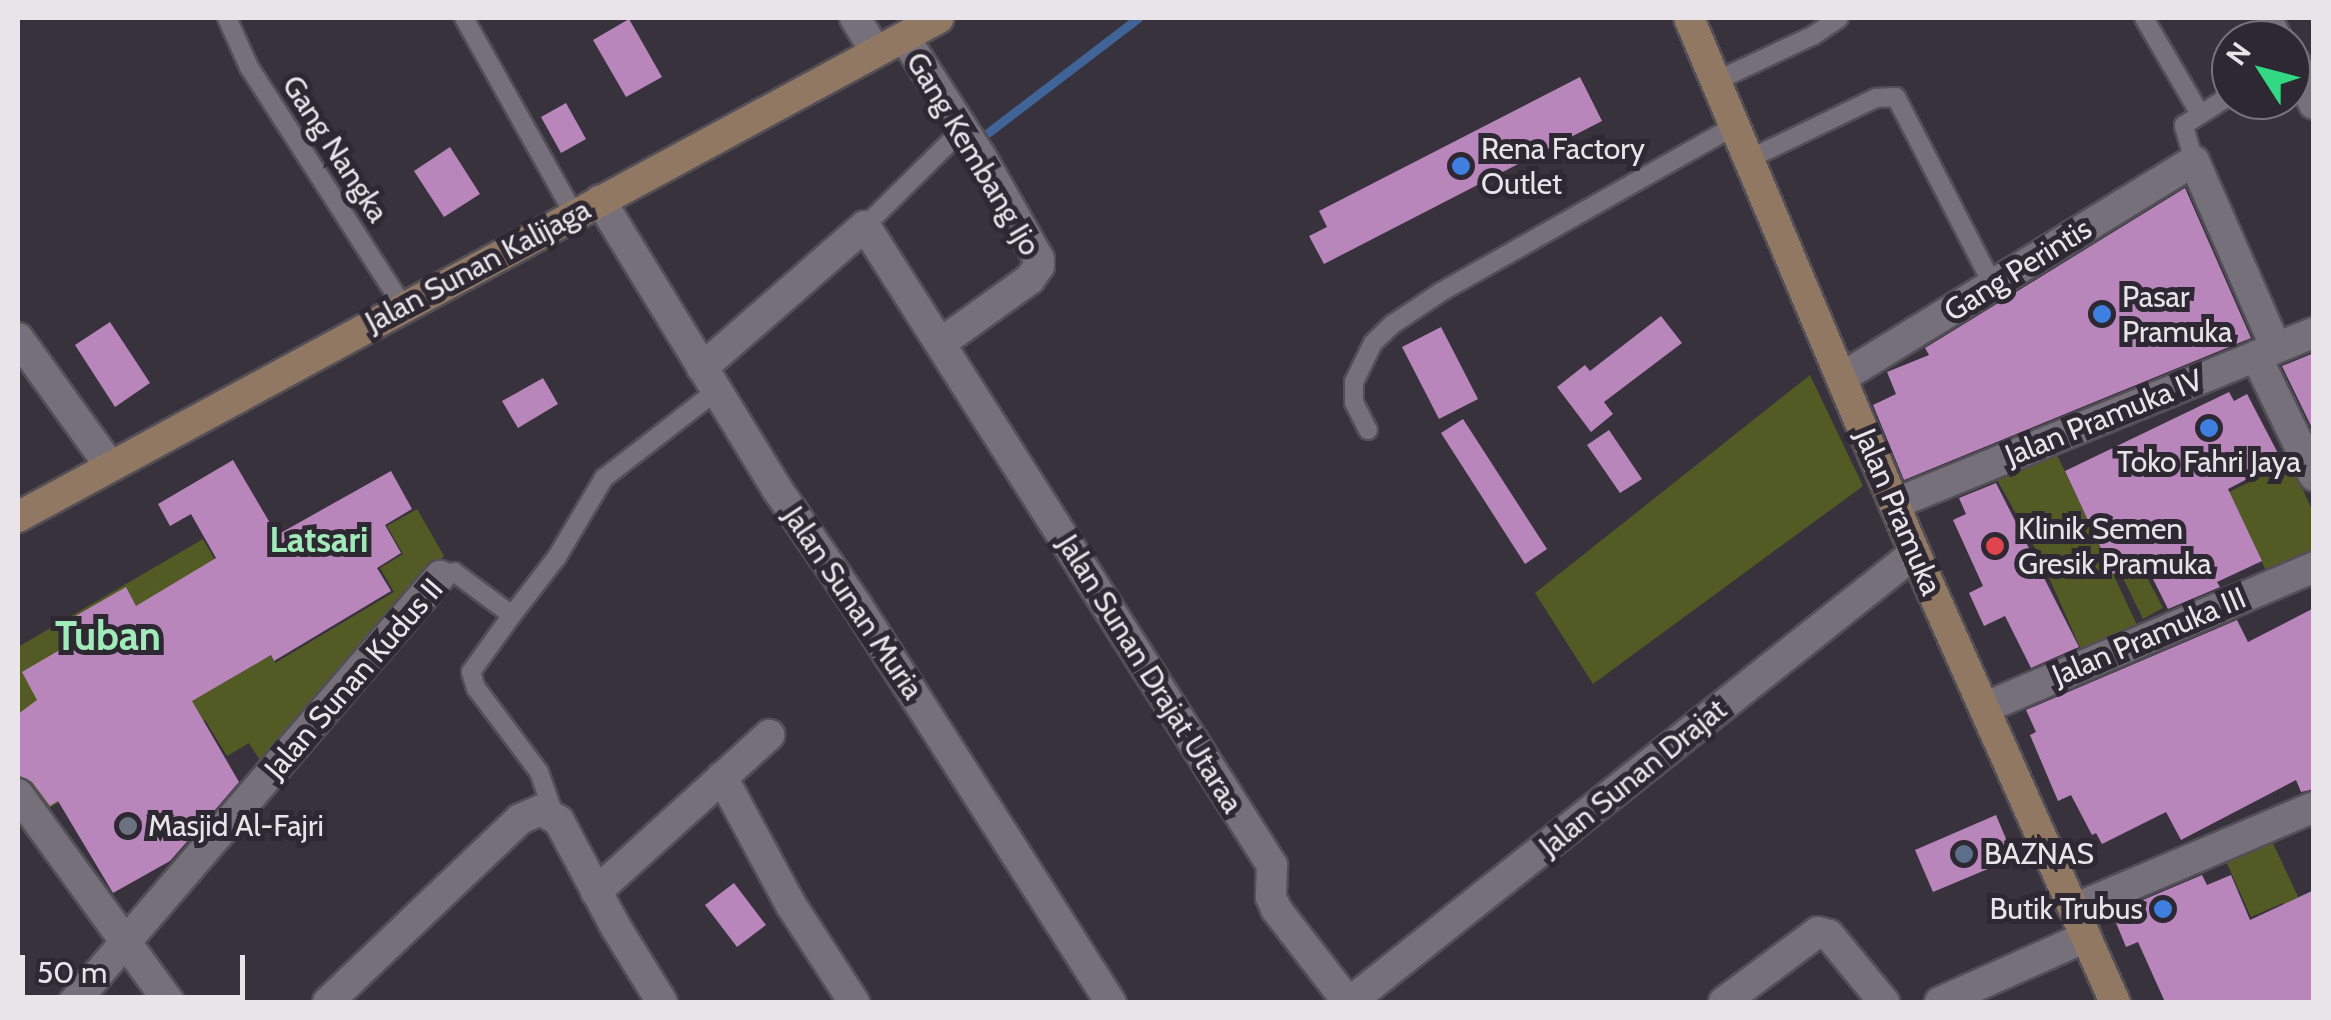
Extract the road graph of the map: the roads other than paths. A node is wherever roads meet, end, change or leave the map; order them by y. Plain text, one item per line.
1 (228, 18) edge
2 (464, 18) edge
3 (856, 18) edge
4 (939, 18) edge
5 (1690, 18) edge
6 (1839, 18) edge
7 (2144, 18) edge
8 (904, 36) junction
9 (876, 51) junction
10 (1716, 82) junction
11 (2211, 106) edge
12 (2199, 112) junction
13 (1735, 126) junction
14 (970, 140) junction
15 (1749, 158) junction
16 (2194, 161) junction
17 (587, 207) junction
18 (865, 226) junction
19 (1993, 285) junction
20 (404, 306) junction
21 (2314, 333) edge
22 (18, 338) edge
23 (942, 344) junction
24 (2266, 352) junction
25 (1841, 378) junction
26 (710, 379) junction
27 (1368, 430) dead end
28 (110, 466) junction
29 (2314, 476) edge
30 (1894, 504) junction
31 (18, 517) edge
32 (1915, 553) junction
33 (2314, 567) edge
34 (440, 576) joint
35 (512, 614) junction
36 (1984, 708) junction
37 (769, 735) dead end
38 (722, 777) junction
39 (18, 794) edge
40 (2314, 808) edge
41 (555, 816) junction
42 (596, 892) junction
43 (2080, 923) junction
44 (126, 945) junction
45 (74, 1002) edge
46 (168, 1002) edge
47 (328, 1002) edge
48 (662, 1002) edge
49 (854, 1002) edge
50 (1111, 1002) edge
51 (1349, 1002) edge
52 (1724, 1002) edge
53 (1884, 1002) edge
54 (1940, 1002) edge
55 (2115, 1002) edge

1 - 20 lane, Gang Nangka
2 - 17 lane
3 - 9 street
4 - 8 main road, Jalan Sunan Kalijaga
5 - 10 main road, Jalan Pramuka
6 - 10 lane
7 - 12 lane
8 - 9 main road, Jalan Sunan Kalijaga
8 - 14 street, Gang Kembang Ijo
9 - 17 main road, Jalan Sunan Kalijaga
10 - 13 main road, Jalan Pramuka
11 - 12 lane
12 - 16 lane
13 - 15 main road, Jalan Pramuka
13 - 27 lane
14 - 18 lane
14 - 23 street, Gang Kembang Ijo
15 - 19 lane
15 - 25 main road, Jalan Pramuka
16 - 19 street, Gang Perintis
16 - 24 street
17 - 20 main road, Jalan Sunan Kalijaga
17 - 26 street, Jalan Sunan Muria
18 - 23 street, Jalan Sunan Drajat Utaraa
18 - 26 street
19 - 25 street, Gang Perintis
20 - 28 main road, Jalan Sunan Kalijaga
21 - 24 street, Jalan Pramuka IV
22 - 28 street
23 - 51 street, Jalan Sunan Drajat Utaraa
24 - 29 street
24 - 30 street, Jalan Pramuka IV
25 - 30 main road, Jalan Pramuka
26 - 35 lane
26 - 50 street, Jalan Sunan Muria
28 - 31 main road, Jalan Sunan Kalijaga
30 - 32 main road, Jalan Pramuka
32 - 36 main road, Jalan Pramuka
32 - 51 street, Jalan Sunan Drajat
33 - 36 street, Jalan Pramuka III
34 - 35 lane, Jalan Sunan Kudus II
34 - 44 street, Jalan Sunan Kudus II
35 - 41 lane
36 - 43 main road, Jalan Pramuka
37 - 38 street
38 - 42 street
38 - 49 street
39 - 44 street
40 - 43 street
41 - 42 street
41 - 47 street
42 - 48 street
43 - 54 street
43 - 55 main road, Jalan Pramuka
44 - 45 street, Jalan Sunan Kudus II
44 - 46 street
52 - 53 street

